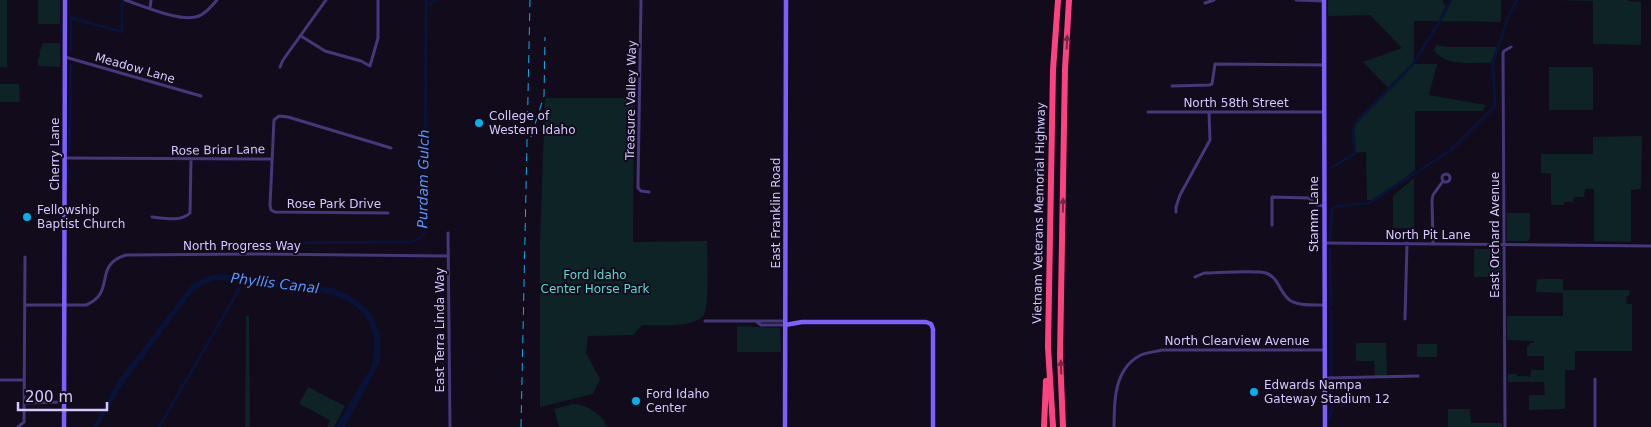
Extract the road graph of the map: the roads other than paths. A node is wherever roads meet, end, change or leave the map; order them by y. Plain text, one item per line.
1 (65, 0) edge
2 (125, 0) edge
3 (151, 0) edge
4 (217, 0) edge
5 (326, 0) edge
6 (378, 0) edge
7 (642, 0) edge
8 (786, 0) edge
9 (1058, 0) edge
10 (1069, 0) edge
11 (1214, 0) edge
12 (1296, 0) edge
13 (1324, 1) edge
14 (1205, 2) dead end
15 (150, 8) junction
16 (301, 36) junction
17 (1511, 47) dead end
18 (65, 56) junction
19 (1324, 65) junction
20 (280, 67) dead end
21 (1172, 86) dead end
22 (201, 96) dead end
23 (1148, 112) dead end
24 (1210, 112) junction
25 (1324, 112) junction
26 (391, 148) dead end
27 (65, 158) junction
28 (191, 159) junction
29 (271, 159) junction
30 (1443, 181) dead end
31 (649, 192) dead end
32 (1324, 206) junction
33 (1176, 212) dead end
34 (388, 213) dead end
35 (152, 217) dead end
36 (1272, 225) dead end
37 (448, 233) dead end
38 (1325, 243) junction
39 (1407, 243) junction
40 (1433, 243) junction
41 (1503, 244) junction
42 (1651, 246) edge
43 (448, 256) junction
44 (25, 257) dead end
45 (1195, 277) dead end
46 (25, 305) junction
47 (65, 305) junction
48 (1325, 305) junction
49 (1405, 319) dead end
50 (705, 321) dead end
51 (787, 323) junction
52 (1048, 347) junction
53 (1325, 350) junction
54 (1418, 376) dead end
55 (1325, 378) junction
56 (0, 380) edge
57 (24, 380) junction
58 (1595, 380) dead end
59 (24, 402) junction
60 (64, 402) junction
61 (20, 426) edge
62 (64, 427) edge
63 (450, 427) edge
64 (785, 427) edge
65 (933, 427) edge
66 (1044, 427) edge
67 (1053, 427) edge
68 (1064, 427) edge
69 (1114, 427) edge
70 (1325, 427) edge
71 (1505, 427) edge
72 (1595, 427) edge

1 - 18 main road, Cherry Lane
2 - 15 street
3 - 15 street
4 - 15 street
5 - 16 street
6 - 16 street
7 - 31 street, Treasure Valley Way
8 - 51 main road, East Franklin Road
9 - 52 highway, Vietnam Veterans Memorial Highway
68 -> 10 highway, Vietnam Veterans Memorial Highway
11 - 14 street
12 - 13 street
13 - 19 main road, Stamm Lane
16 - 20 street
17 - 41 street, East Orchard Avenue
18 - 22 street, Meadow Lane
18 - 27 main road, Cherry Lane
19 - 21 street
19 - 25 main road, Stamm Lane
23 - 24 street, North 58th Street
24 - 25 street, North 58th Street
24 - 33 street
25 - 32 main road, Stamm Lane
26 - 29 street, Rose Briar Lane
27 - 28 street, Rose Briar Lane
27 - 47 main road, Cherry Lane
28 - 29 street, Rose Briar Lane
28 - 35 street
29 - 34 street, Rose Park Drive
30 - 40 street
32 - 36 street
32 - 38 main road, Stamm Lane
37 - 43 street, East Terra Linda Way
38 - 39 street, North Pit Lane
38 - 48 main road, Stamm Lane
39 - 40 street, North Pit Lane
39 - 49 street
40 - 41 street, North Pit Lane
41 - 42 street, North Pit Lane
41 - 71 street, East Orchard Avenue
43 - 47 street, North Progress Way
43 - 63 street, East Terra Linda Way
44 - 46 street
45 - 48 street
46 - 47 street, North Progress Way
46 - 57 street
47 - 60 main road, Cherry Lane
48 - 53 main road, Stamm Lane
50 - 51 street
51 - 64 main road, East Franklin Road
51 - 65 main road
52 - 66 highway
52 - 67 highway, Vietnam Veterans Memorial Highway
53 - 55 main road, Stamm Lane
53 - 69 street, North Clearview Avenue
54 - 55 street
55 - 70 main road, Stamm Lane
56 - 57 street
57 - 59 street
58 - 72 street
59 - 60 street
59 - 61 street
60 - 62 main road, Cherry Lane

